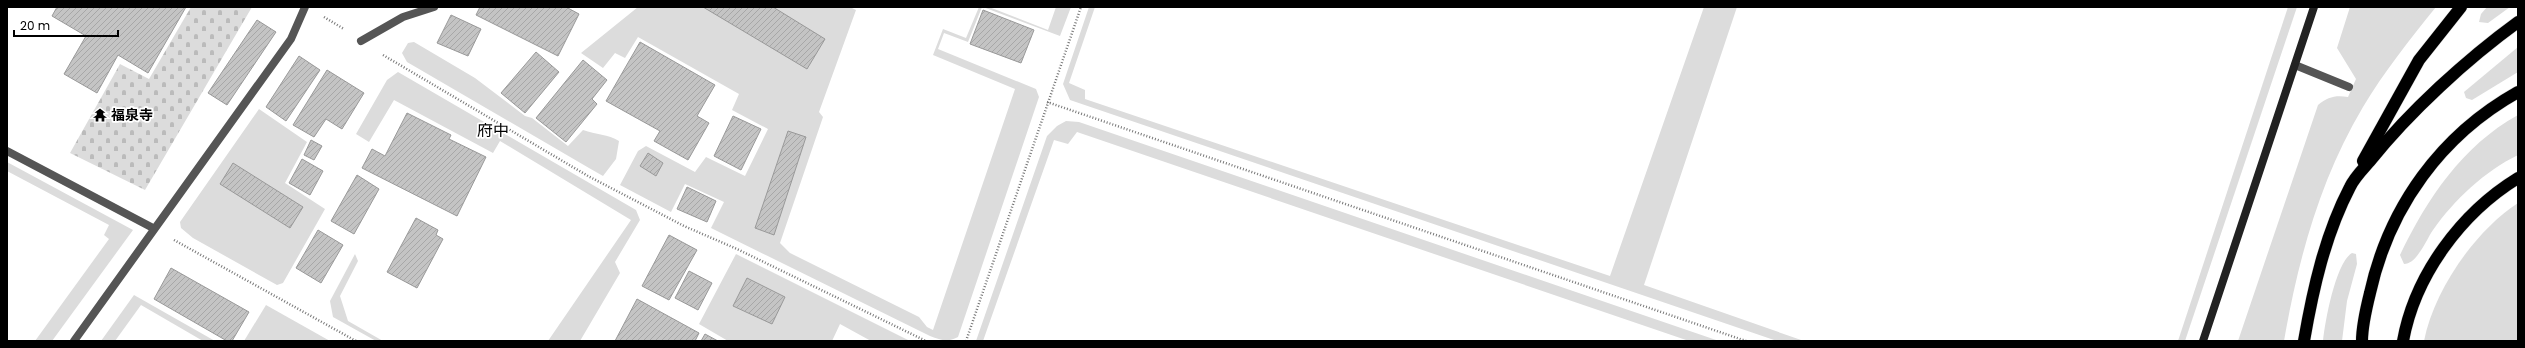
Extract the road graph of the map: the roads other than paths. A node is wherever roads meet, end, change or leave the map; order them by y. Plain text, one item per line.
1 (305, 7) edge
2 (434, 7) edge
3 (2314, 7) edge
4 (2461, 7) edge
5 (2518, 22) edge
6 (361, 41) road end
7 (2295, 65) junction
8 (2349, 87) dead end
9 (2518, 92) edge
10 (7, 151) edge
11 (2518, 178) edge
12 (2350, 186) junction
13 (153, 228) junction
14 (74, 341) edge
15 (2203, 341) edge
16 (2304, 341) edge
17 (2362, 341) edge
18 (2403, 341) edge

1 - 13 street
2 - 6 street
3 - 7 street
4 - 12 highway
5 - 12 highway
7 - 8 street
7 - 15 street
9 - 17 highway
10 - 13 street
11 - 18 highway
12 - 16 highway
13 - 14 street

